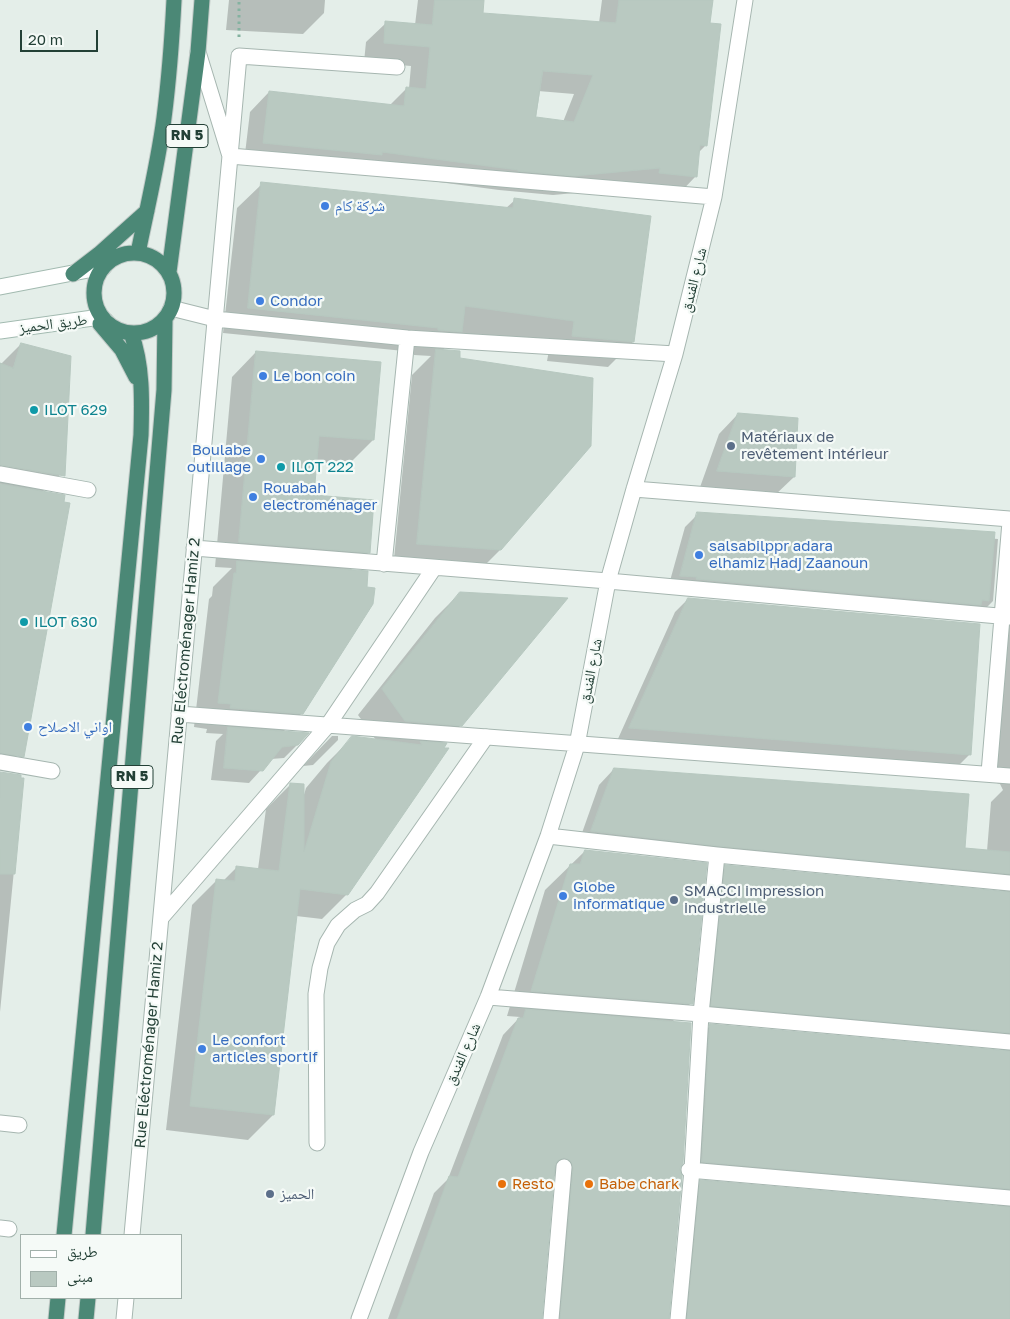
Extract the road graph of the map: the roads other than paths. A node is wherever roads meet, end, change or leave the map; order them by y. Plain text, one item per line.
1 (174, 0) edge
2 (202, 0) edge
3 (745, 0) edge
4 (198, 52) junction
5 (397, 66) dead end
6 (230, 156) junction
7 (714, 197) junction
8 (147, 211) junction
9 (138, 253) junction
10 (104, 267) junction
11 (169, 272) junction
12 (74, 274) junction
13 (0, 287) edge
14 (168, 313) junction
15 (99, 319) junction
16 (215, 319) junction
17 (0, 330) edge
18 (131, 333) junction
19 (407, 338) junction
20 (675, 354) junction
21 (142, 390) junction
22 (0, 474) edge
23 (634, 489) junction
24 (88, 490) dead end
25 (1010, 520) edge
26 (194, 548) junction
27 (384, 564) junction
28 (434, 568) junction
29 (608, 581) junction
30 (1006, 617) edge
31 (179, 714) junction
32 (328, 725) junction
33 (486, 737) junction
34 (577, 745) junction
35 (0, 762) edge
36 (52, 771) dead end
37 (989, 773) junction
38 (1010, 776) edge
39 (548, 836) junction
40 (718, 855) junction
41 (1010, 883) edge
42 (161, 918) junction
43 (488, 997) junction
44 (701, 1014) junction
45 (1010, 1042) edge
46 (0, 1123) edge
47 (19, 1125) dead end
48 (317, 1143) dead end
49 (564, 1167) dead end
50 (690, 1170) junction
51 (1010, 1198) edge
52 (64, 1234) edge
53 (93, 1234) edge
54 (132, 1234) edge
55 (58, 1299) edge
56 (88, 1299) edge
57 (126, 1299) edge
58 (56, 1319) edge
59 (86, 1319) edge
60 (124, 1319) edge
61 (359, 1319) edge
62 (551, 1319) edge
63 (678, 1319) edge

1 - 8 highway, RN 5
2 - 4 highway, RN 5
3 - 7 street, شارع الفندق
4 - 6 street, Rue Eléctroménager Hamiz 2
4 - 11 highway, RN 5
5 - 6 street
6 - 7 street
6 - 16 street, Rue Eléctroménager Hamiz 2
7 - 20 street, شارع الفندق
8 - 9 highway, RN 5
8 - 12 highway
9 - 10 highway
9 - 11 highway
10 - 12 street
10 - 15 highway
11 - 14 highway, RN 5
12 - 13 street
14 - 16 street
14 - 18 highway
14 - 53 highway, RN 5
15 - 17 street, طريق الحميز
15 - 18 highway
15 - 21 highway
16 - 19 street
16 - 26 street, Rue Eléctroménager Hamiz 2
18 - 21 highway, RN 5
19 - 20 street
19 - 27 street
20 - 23 street, شارع الفندق
21 - 52 highway, RN 5
22 - 24 street
23 - 25 street
23 - 29 street, شارع الفندق
25 - 30 street
26 - 27 street
26 - 31 street, Rue Eléctroménager Hamiz 2
27 - 28 street
28 - 29 street
28 - 32 street
29 - 30 street
29 - 34 street, شارع الفندق
30 - 37 street
31 - 32 street
31 - 42 street, Rue Eléctroménager Hamiz 2
32 - 33 street
32 - 42 street
33 - 34 street
33 - 48 street
34 - 37 street
34 - 39 street, شارع الفندق
35 - 36 street
37 - 38 street
39 - 40 street
39 - 43 street, شارع الفندق
40 - 41 street
40 - 44 street
42 - 54 street, Rue Eléctroménager Hamiz 2
43 - 44 street
43 - 61 street, شارع الفندق
44 - 45 street
44 - 50 street
46 - 47 street
49 - 62 street
50 - 51 street
50 - 63 street
55 - 58 highway
56 - 59 highway
57 - 60 street

